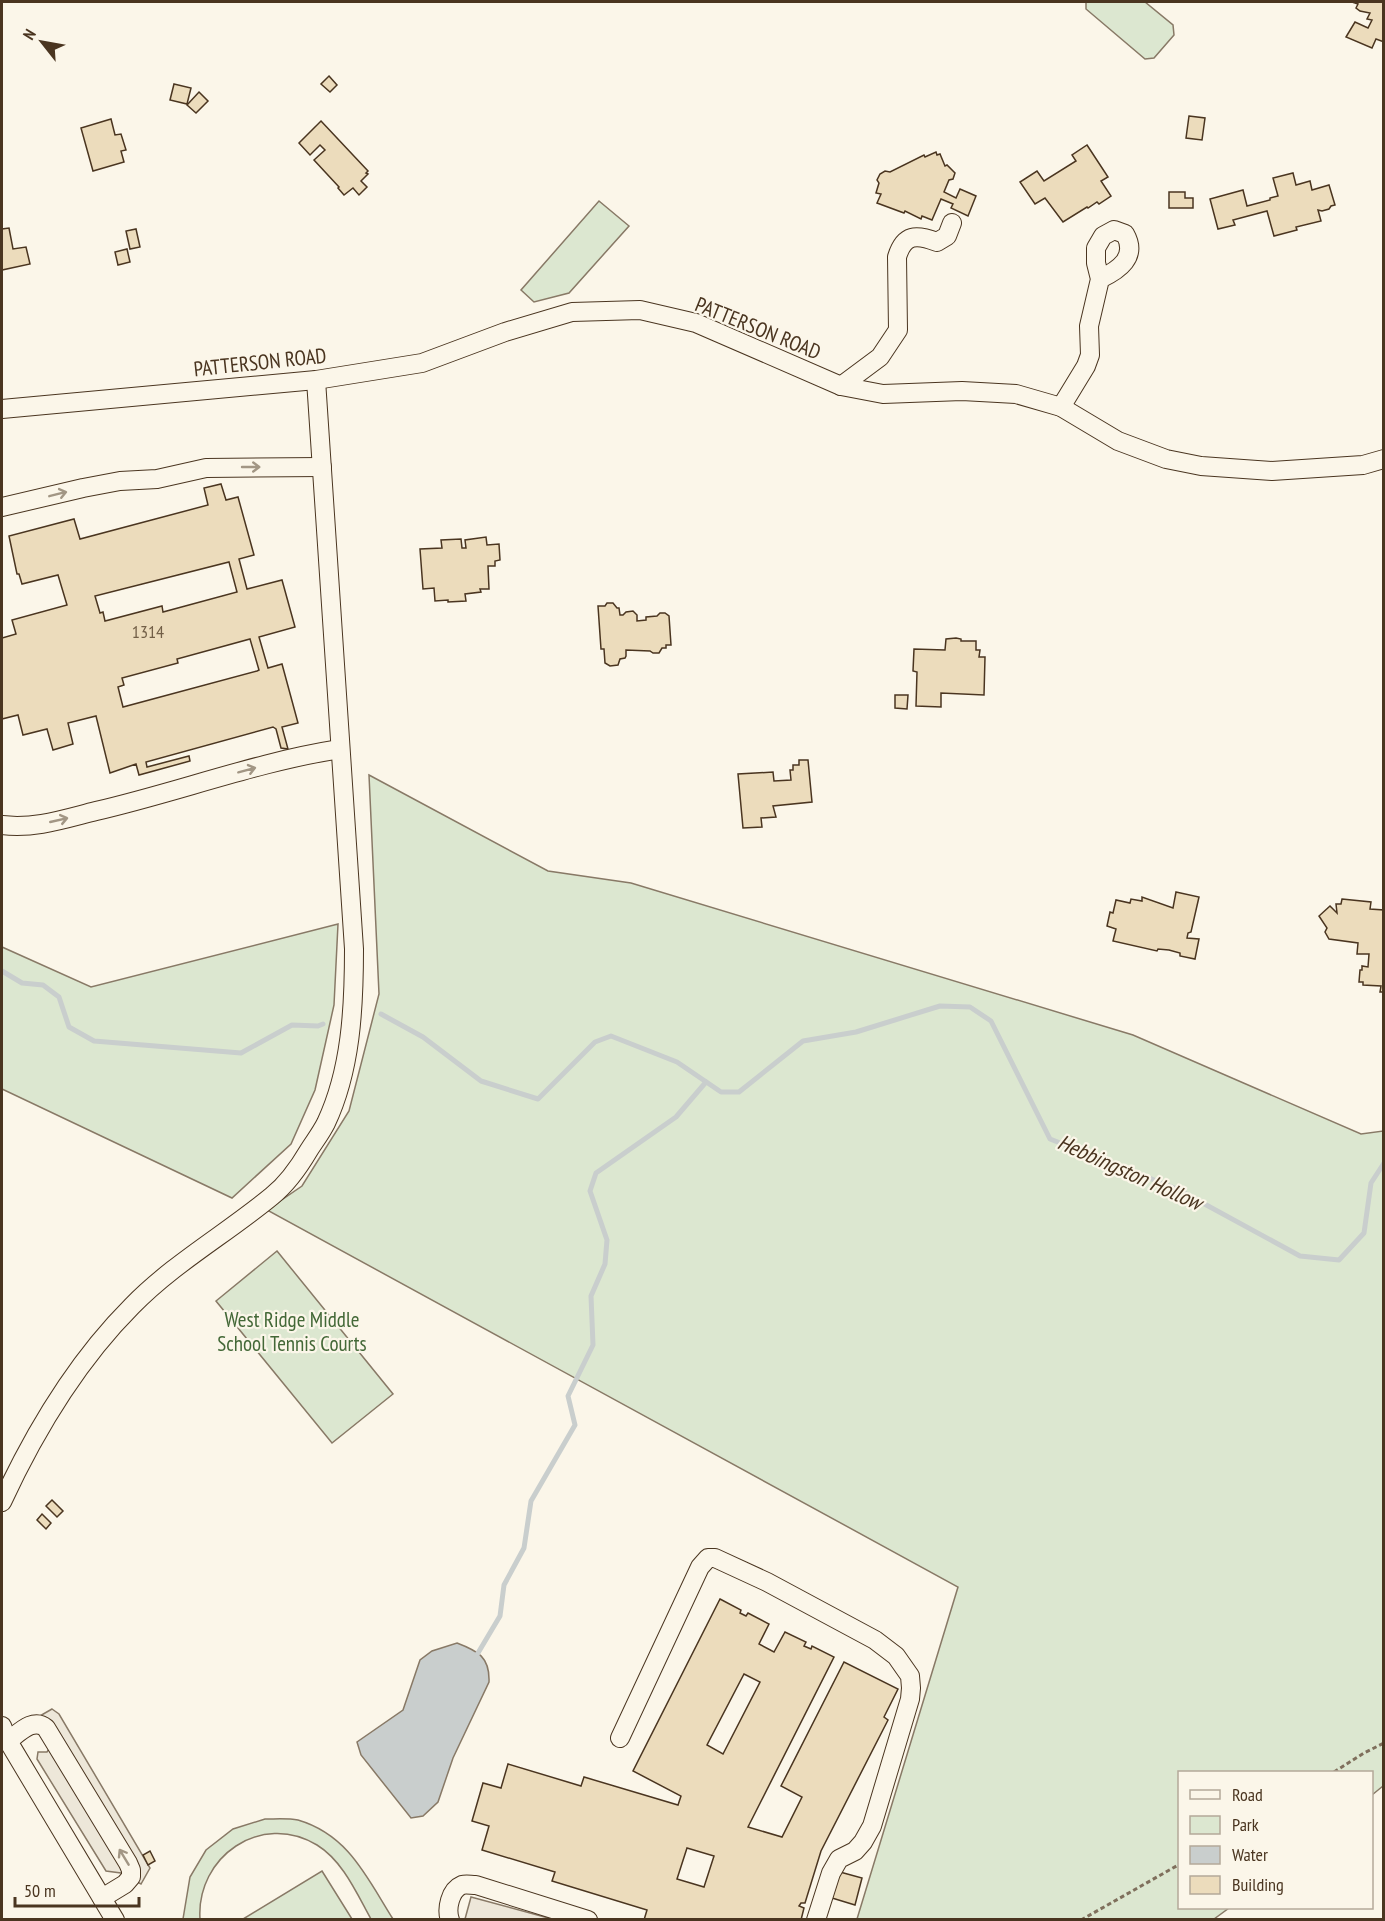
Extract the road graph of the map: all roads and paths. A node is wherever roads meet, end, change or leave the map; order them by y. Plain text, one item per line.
1 (952, 223) dead end
2 (1100, 279) dead end
3 (316, 380) junction
4 (841, 386) junction
5 (1061, 407) junction
6 (2, 409) edge
7 (1383, 459) edge
8 (322, 467) junction
9 (2, 507) edge
10 (340, 749) junction
11 (2, 825) edge
12 (2, 1502) edge
13 (5, 1734) edge
14 (620, 1738) dead end
15 (1383, 1743) edge
16 (1337, 1771) edge
17 (1178, 1865) edge
18 (102, 1898) junction
19 (115, 1920) edge
20 (450, 1920) edge
21 (588, 1920) edge
22 (816, 1920) edge
23 (1081, 1920) edge

1 - 4 street
2 - 5 street
3 - 4 street, PATTERSON ROAD
3 - 6 street, PATTERSON ROAD
3 - 8 street
4 - 5 street, PATTERSON ROAD
5 - 7 street, PATTERSON ROAD
9 -> 8 street
8 - 10 street
11 -> 10 street
10 - 12 street
13 - 18 street
18 -> 13 street
14 - 22 street
15 - 16 path
17 - 23 path
18 - 19 street
20 - 21 street

